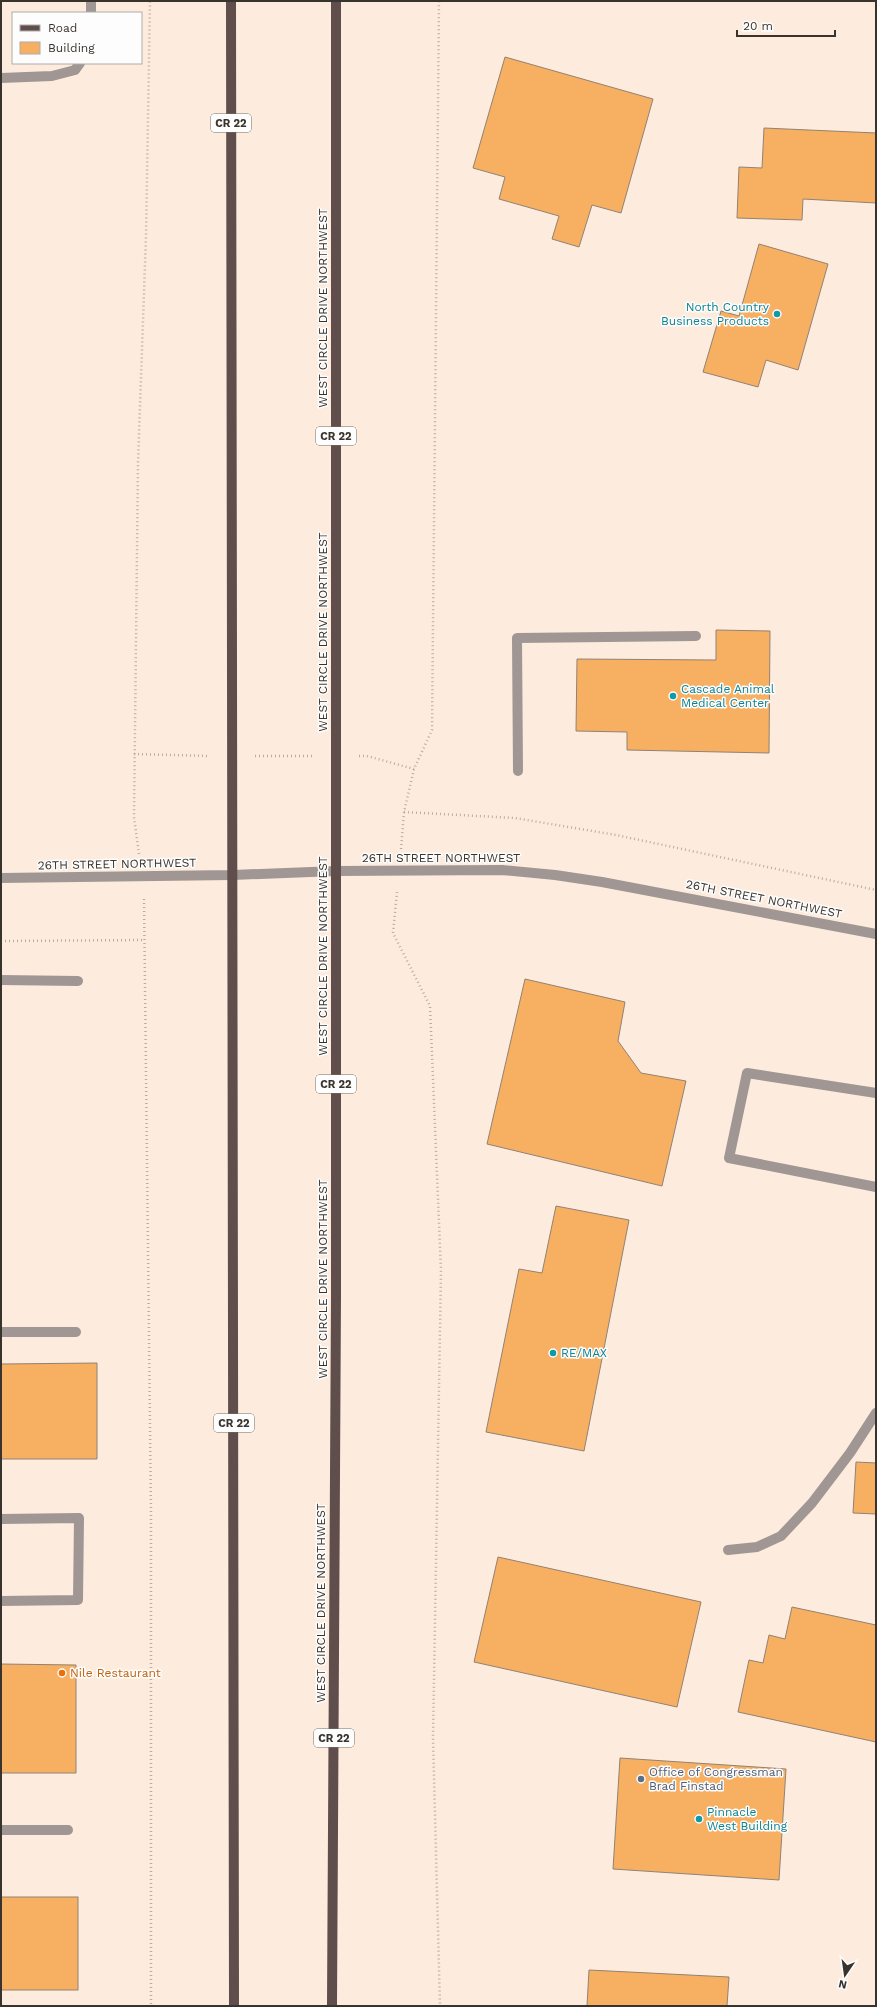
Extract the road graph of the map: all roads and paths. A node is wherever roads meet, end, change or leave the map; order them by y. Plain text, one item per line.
1 (91, 1) edge
2 (150, 1) edge
3 (231, 1) edge
4 (336, 1) edge
5 (439, 1) edge
6 (91, 12) edge
7 (79, 64) edge
8 (1, 78) edge
9 (696, 636) dead end
10 (134, 754) junction
11 (336, 756) junction
12 (233, 757) junction
13 (414, 769) junction
14 (518, 771) dead end
15 (336, 871) junction
16 (233, 875) junction
17 (143, 877) junction
18 (1, 878) edge
19 (876, 890) edge
20 (393, 933) dead end
21 (876, 934) edge
22 (145, 940) junction
23 (1, 942) edge
24 (1, 980) edge
25 (78, 981) dead end
26 (876, 1093) edge
27 (876, 1187) edge
28 (1, 1332) edge
29 (76, 1332) dead end
30 (876, 1413) edge
31 (1, 1519) edge
32 (728, 1550) dead end
33 (1, 1601) edge
34 (1, 1830) edge
35 (68, 1830) dead end
36 (151, 2006) edge
37 (234, 2006) edge
38 (332, 2006) edge
39 (440, 2006) edge

1 - 6 street
2 - 10 path
3 - 12 main road, CR 22
4 - 11 main road, WEST CIRCLE DRIVE NORTHWEST / CR 22
5 - 13 path
7 - 8 street
9 - 14 street
10 - 12 path
10 - 17 path
11 - 12 path
11 - 13 path
11 - 15 main road, WEST CIRCLE DRIVE NORTHWEST / CR 22
12 - 16 main road, CR 22
13 - 19 path
15 - 16 street, 26TH STREET NORTHWEST
15 - 21 street, 26TH STREET NORTHWEST
15 - 38 main road, WEST CIRCLE DRIVE NORTHWEST / CR 22
16 - 17 street, 26TH STREET NORTHWEST
16 - 37 main road, CR 22
17 - 18 street, 26TH STREET NORTHWEST
17 - 22 path
20 - 39 path
22 - 23 path
22 - 36 path
24 - 25 street
26 - 27 street
28 - 29 street
30 - 32 street
31 - 33 street
34 - 35 street

